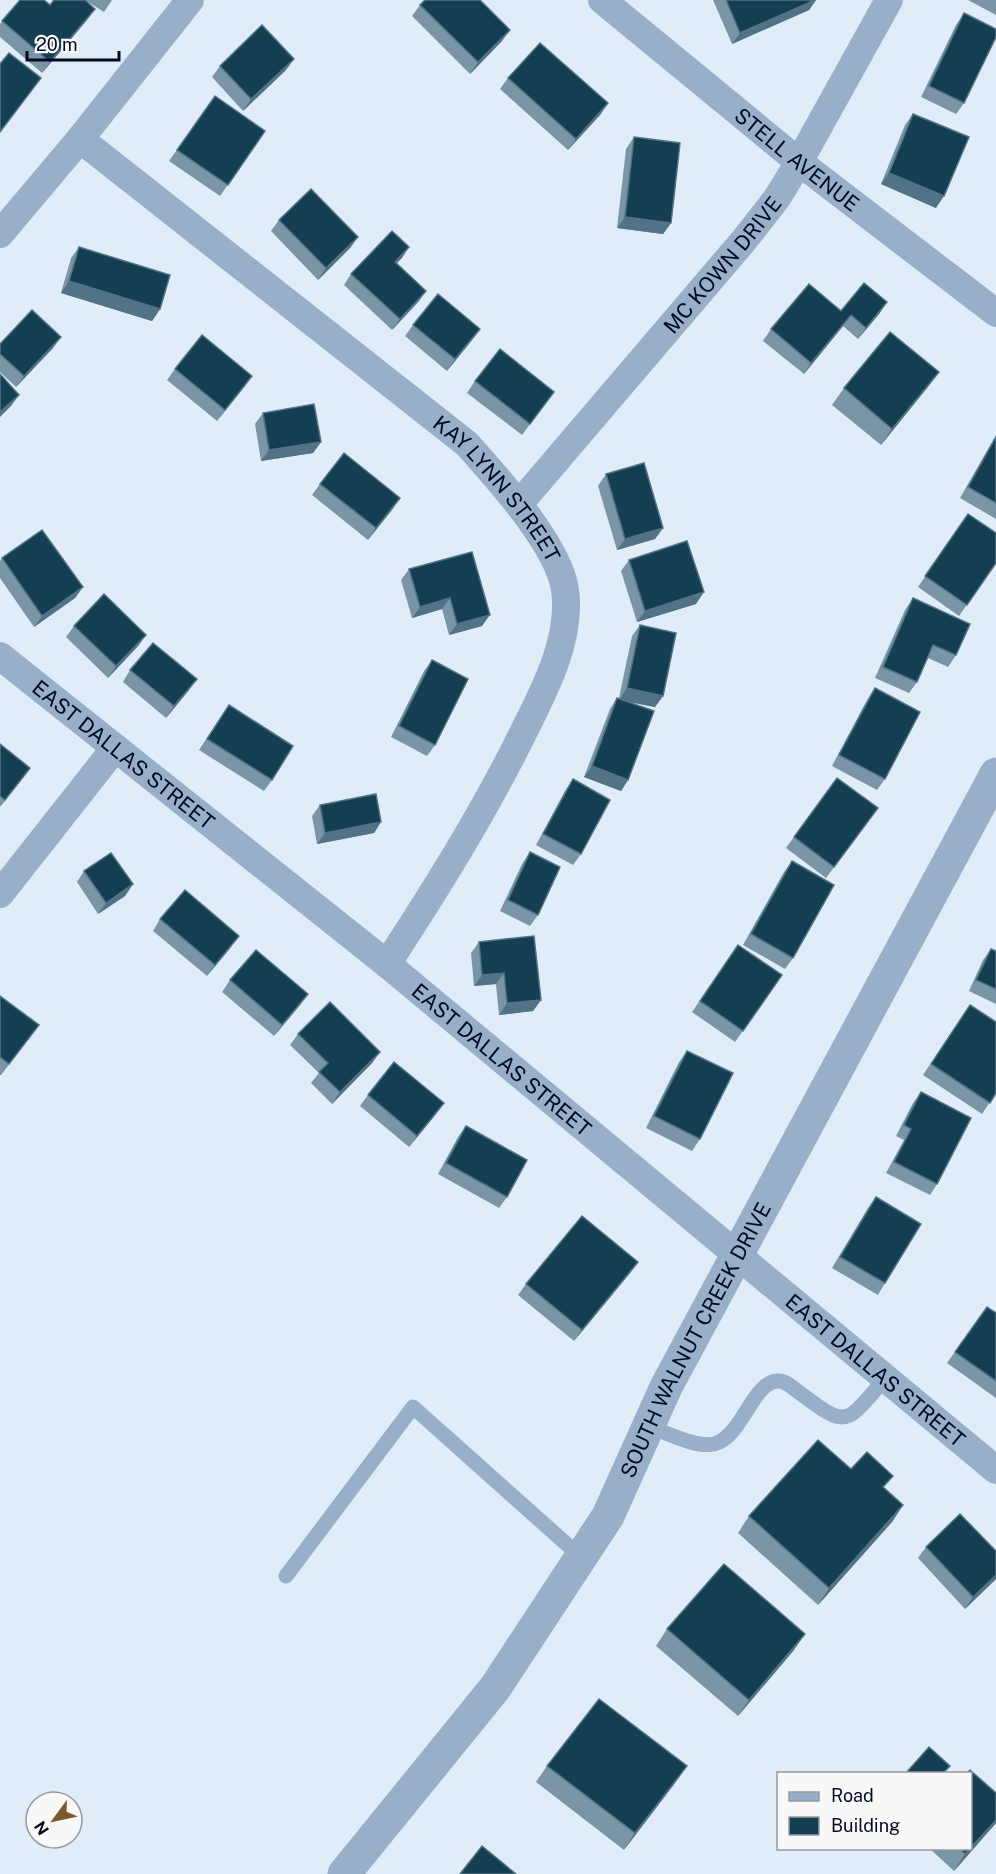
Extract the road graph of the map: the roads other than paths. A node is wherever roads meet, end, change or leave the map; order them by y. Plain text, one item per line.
1 (190, 0) edge
2 (602, 0) edge
3 (889, 0) edge
4 (80, 139) junction
5 (799, 162) junction
6 (0, 234) edge
7 (996, 313) edge
8 (519, 504) junction
9 (0, 656) edge
10 (115, 748) junction
11 (996, 774) edge
12 (0, 894) edge
13 (387, 964) junction
14 (737, 1256) junction
15 (885, 1379) junction
16 (648, 1426) junction
17 (996, 1470) edge
18 (580, 1557) junction
19 (286, 1576) dead end
20 (344, 1874) edge

1 - 4 street
2 - 5 street, STELL AVENUE
3 - 5 street, MC KOWN DRIVE
4 - 6 street
4 - 8 street, KAY LYNN STREET
5 - 7 street, STELL AVENUE
5 - 8 street, MC KOWN DRIVE
8 - 13 street, KAY LYNN STREET
9 - 10 street, EAST DALLAS STREET
10 - 12 street
10 - 13 street, EAST DALLAS STREET
11 - 14 street, SOUTH WALNUT CREEK DRIVE
13 - 14 street, EAST DALLAS STREET
14 - 15 street, EAST DALLAS STREET
14 - 16 street, SOUTH WALNUT CREEK DRIVE
15 - 16 lane
15 - 17 street, EAST DALLAS STREET
16 - 18 street, SOUTH WALNUT CREEK DRIVE
18 - 19 lane
18 - 20 street, SOUTH WALNUT CREEK DRIVE

